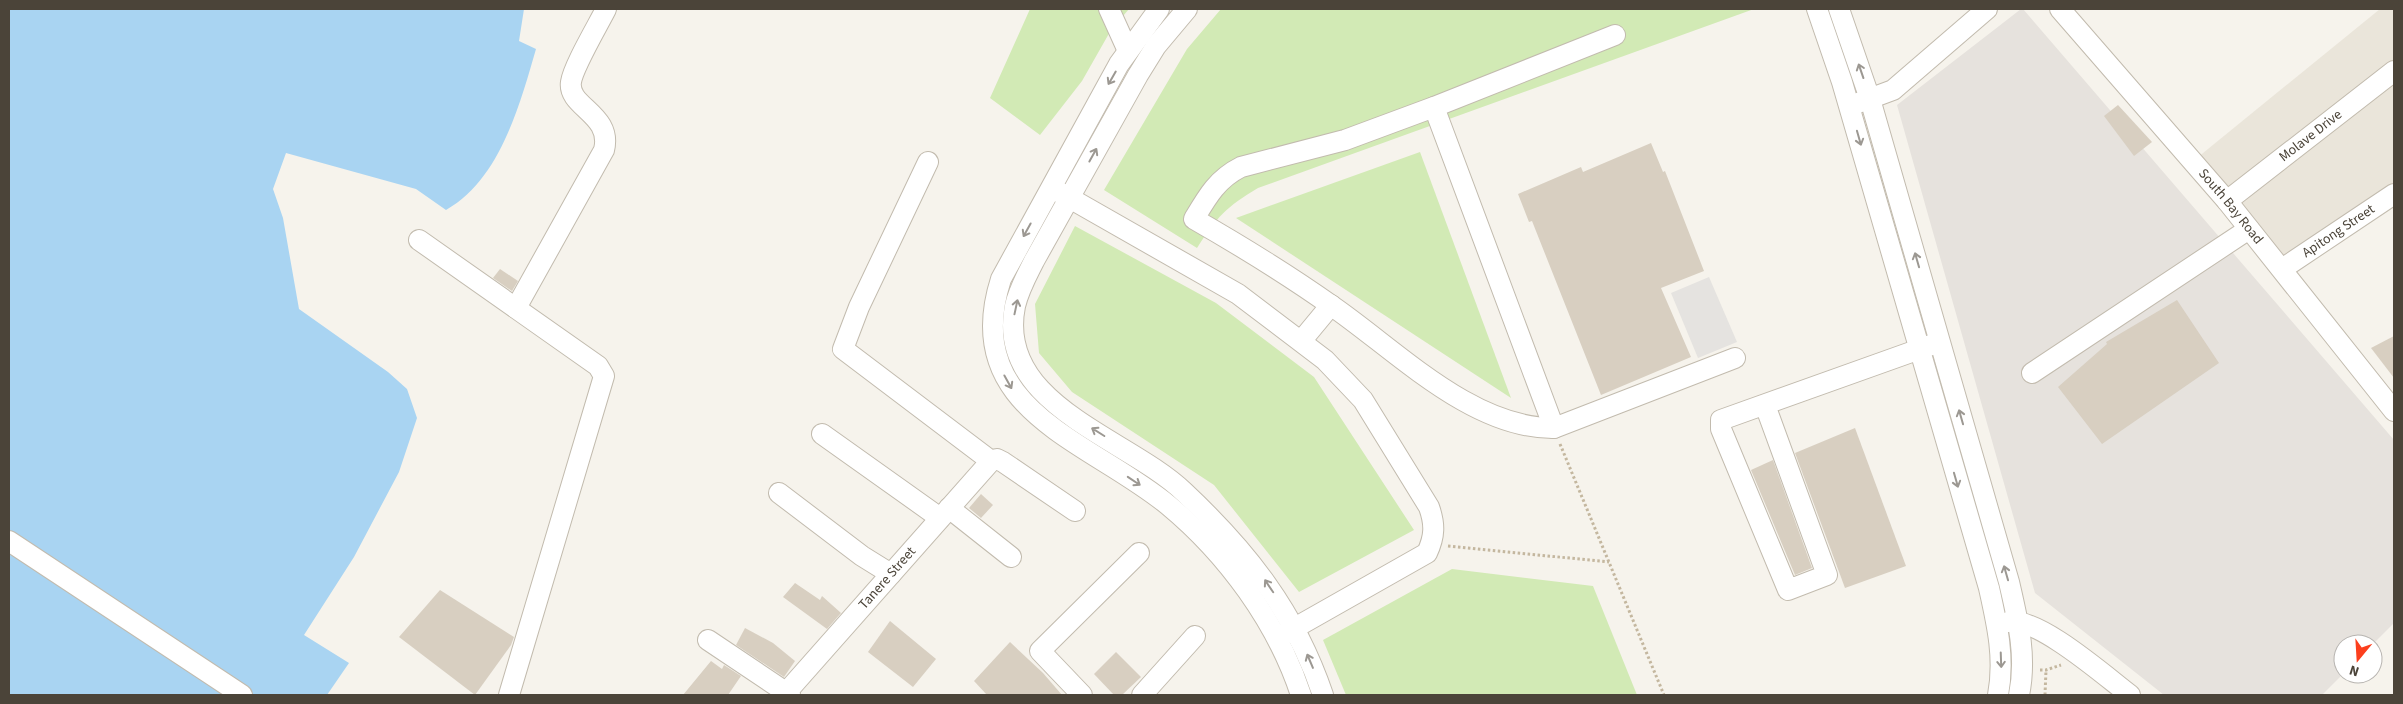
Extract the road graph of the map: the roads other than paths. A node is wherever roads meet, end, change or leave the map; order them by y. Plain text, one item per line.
1 (606, 9) edge
2 (1159, 9) edge
3 (1187, 9) edge
4 (1817, 9) edge
5 (1840, 9) edge
6 (1987, 9) edge
7 (2060, 9) edge
8 (1113, 12) edge
9 (1614, 35) dead end
10 (1128, 51) junction
11 (2394, 71) edge
12 (1870, 99) junction
13 (1849, 105) junction
14 (1434, 107) junction
15 (928, 162) dead end
16 (1051, 187) junction
17 (2394, 194) edge
18 (1070, 197) junction
19 (2227, 201) junction
20 (2250, 229) junction
21 (419, 240) dead end
22 (2282, 269) junction
23 (1331, 305) junction
24 (516, 308) junction
25 (1302, 340) junction
26 (1940, 343) junction
27 (1920, 348) junction
28 (1735, 358) dead end
29 (2032, 372) dead end
30 (1765, 405) junction
31 (2394, 411) edge
32 (1554, 428) junction
33 (822, 434) dead end
34 (990, 461) junction
35 (779, 493) dead end
36 (1076, 511) dead end
37 (944, 513) junction
38 (9, 541) edge
39 (1138, 553) dead end
40 (1011, 558) dead end
41 (891, 574) junction
42 (2018, 620) junction
43 (1997, 624) junction
44 (1294, 628) junction
45 (1195, 636) dead end
46 (1276, 638) junction
47 (708, 640) dead end
48 (787, 694) edge
49 (242, 695) edge
50 (509, 695) edge
51 (1082, 695) edge
52 (1142, 695) edge
53 (1301, 695) edge
54 (1323, 695) edge
55 (1998, 695) edge
56 (2020, 695) edge
57 (2130, 695) edge

1 - 24 street
2 - 10 street
18 -> 3 street
4 - 13 street
12 -> 5 street
6 - 12 street
7 - 19 street, South Bay Road
8 - 10 street
9 - 14 street
10 -> 16 street
11 - 19 street, Molave Drive
12 - 13 street
26 -> 12 street
13 -> 27 street
14 - 23 street
14 - 32 street
15 - 34 street
16 - 18 street
16 -> 46 street
17 - 22 street, Apitong Street
18 - 25 street
44 -> 18 street
19 - 20 street, South Bay Road
20 - 22 street, South Bay Road
20 - 29 street
21 - 24 street
22 - 31 street, South Bay Road
23 - 25 street
23 - 32 street
24 - 50 street
25 - 44 street
26 - 27 street
42 -> 26 street
27 - 30 street
27 -> 43 street
28 - 32 street
30 - 30 street
33 - 37 street
34 - 36 street
34 - 37 street, Tanere Street
35 - 41 street
37 - 40 street
37 - 41 street, Tanere Street
38 - 49 street
39 - 51 street
41 - 48 street, Tanere Street
42 - 43 street
42 - 56 street
42 - 57 street
43 -> 55 street
44 - 46 street
54 -> 44 street
45 - 52 street
46 - 53 street
47 - 48 street

